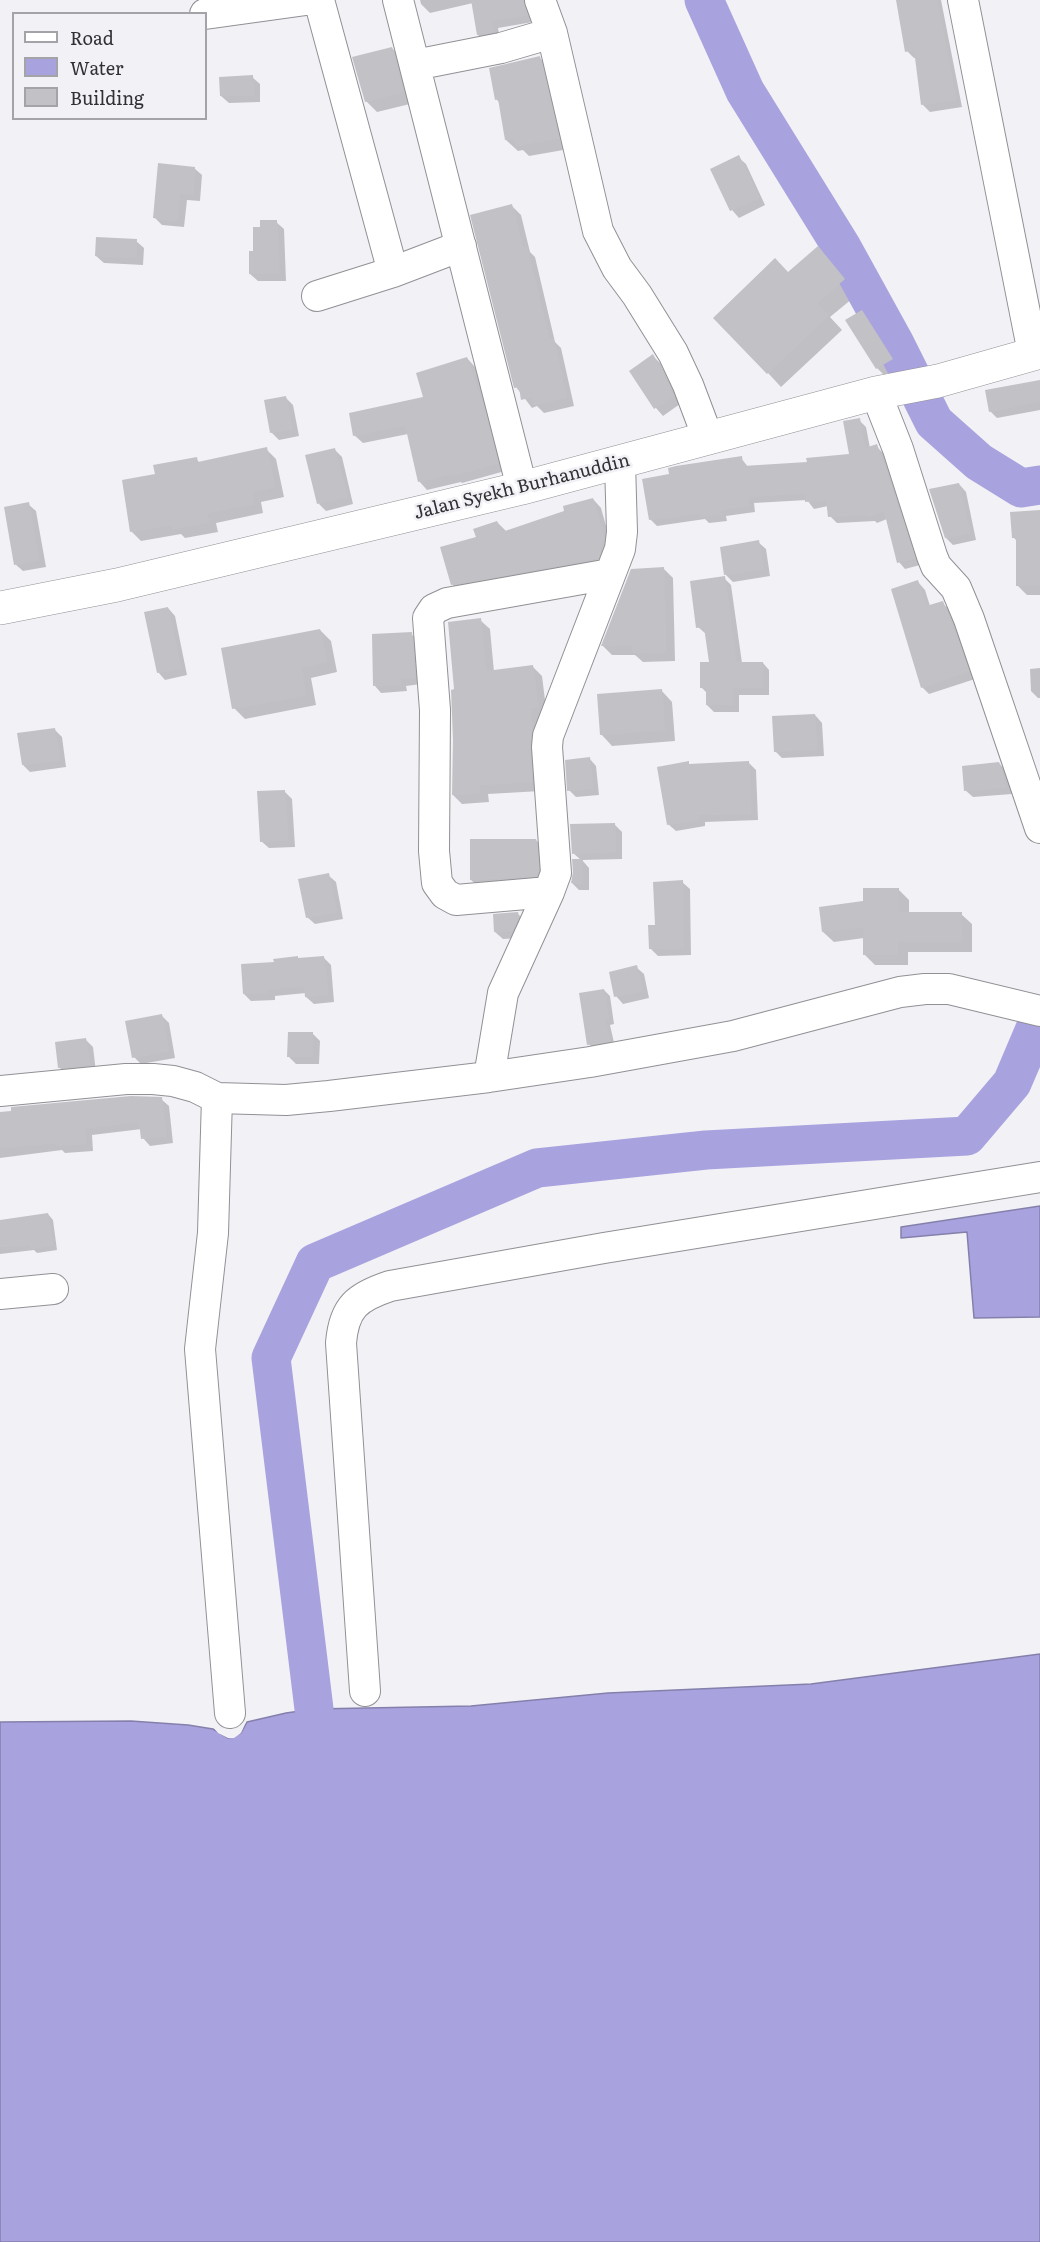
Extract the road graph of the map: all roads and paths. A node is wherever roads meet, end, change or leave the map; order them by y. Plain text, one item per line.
1 (306, 0) edge
2 (319, 0) edge
3 (398, 0) edge
4 (540, 0) edge
5 (963, 0) edge
6 (207, 14) edge
7 (552, 33) junction
8 (415, 66) junction
9 (461, 246) junction
10 (393, 272) junction
11 (317, 296) dead end
12 (1037, 352) edge
13 (888, 391) junction
14 (708, 438) junction
15 (620, 463) junction
16 (522, 488) junction
17 (610, 574) junction
18 (0, 608) edge
19 (1040, 828) edge
20 (549, 892) junction
21 (1040, 1011) edge
22 (489, 1077) junction
23 (0, 1091) edge
24 (217, 1098) junction
25 (1040, 1177) edge
26 (53, 1289) dead end
27 (0, 1294) edge
28 (365, 1691) dead end
29 (230, 1713) dead end

1 - 6 street
2 - 10 street
3 - 8 street
4 - 7 street
5 - 12 street
7 - 8 street
7 - 14 street
8 - 9 street
9 - 10 street
9 - 16 street
10 - 11 street
12 - 13 main road, Jalan Syekh Burhanuddin
13 - 14 main road, Jalan Syekh Burhanuddin
13 - 19 street
14 - 15 main road, Jalan Syekh Burhanuddin
15 - 16 main road, Jalan Syekh Burhanuddin
15 - 17 street
16 - 18 main road, Jalan Syekh Burhanuddin
17 - 20 street
17 - 20 street
20 - 22 street
21 - 22 street
22 - 24 street
23 - 24 street
24 - 29 street
25 - 28 street
26 - 27 street

